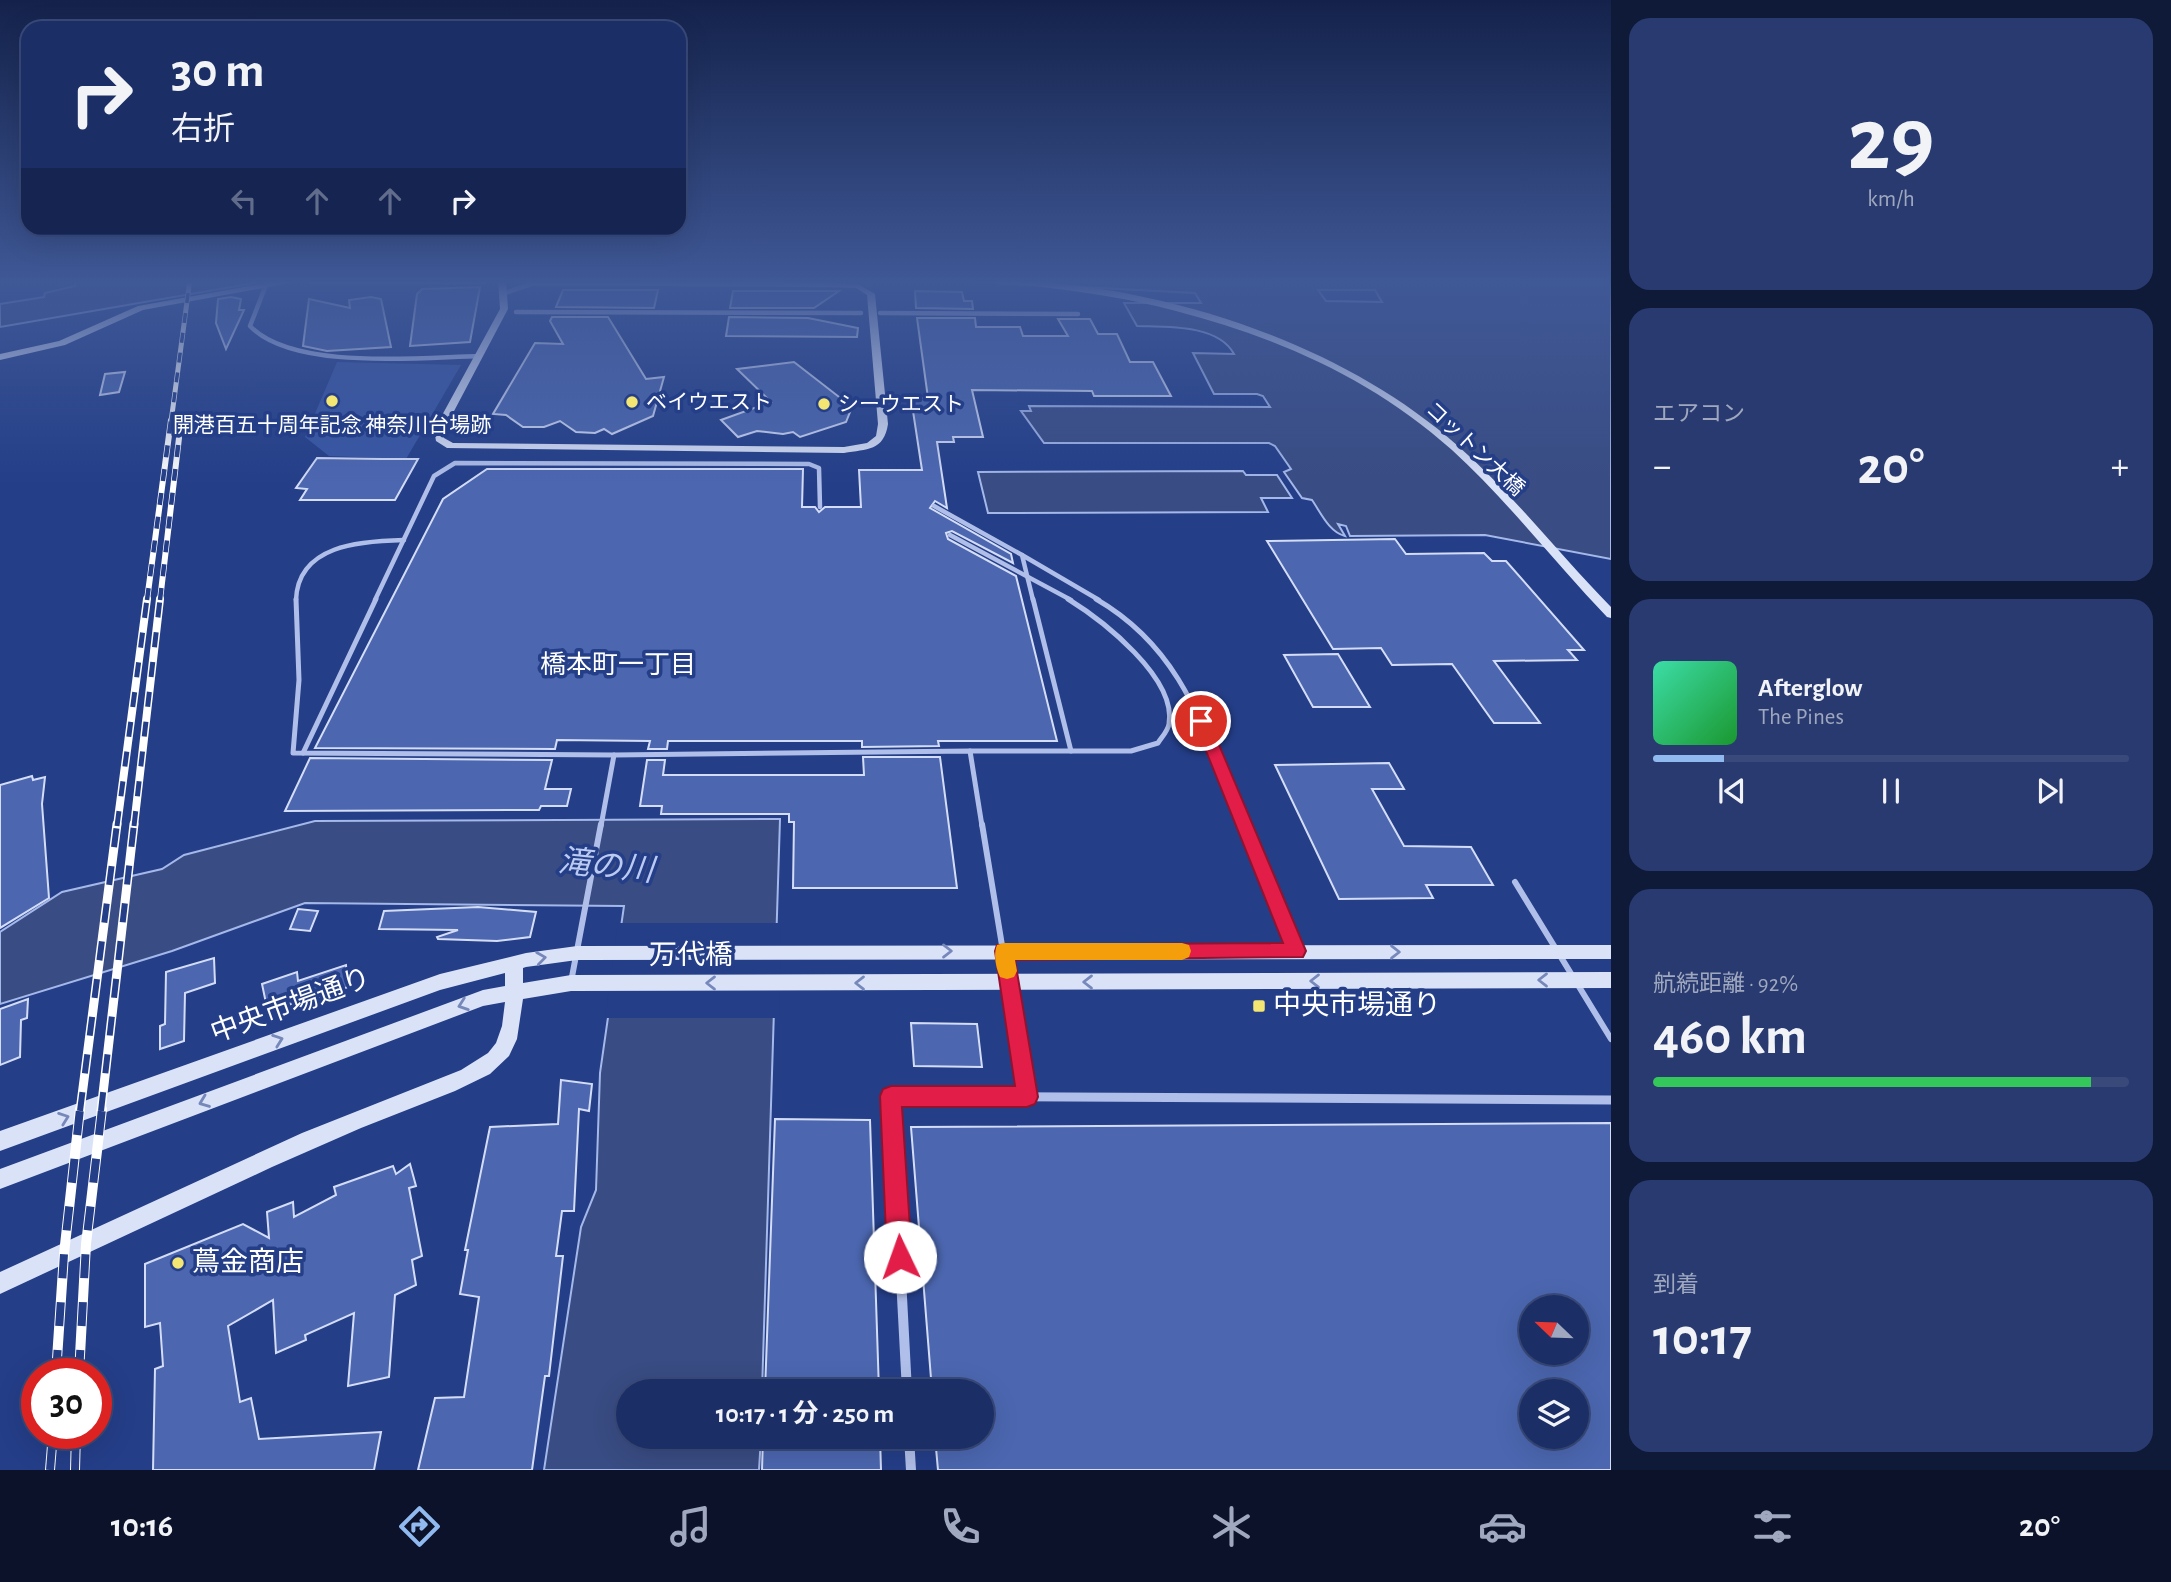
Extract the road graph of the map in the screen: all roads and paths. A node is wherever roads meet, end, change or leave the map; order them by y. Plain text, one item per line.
1 (41, 348) edge
2 (275, 348) edge
3 (484, 348) edge
4 (876, 348) edge
5 (1295, 348) edge
6 (480, 356) junction
7 (0, 357) edge
8 (934, 506) dead end
9 (820, 507) dead end
10 (950, 535) dead end
11 (404, 540) junction
12 (1022, 555) junction
13 (1611, 614) edge
14 (970, 751) junction
15 (1071, 751) junction
16 (303, 753) junction
17 (614, 755) junction
18 (1515, 882) dead end
19 (608, 951) joint
20 (1004, 951) junction
21 (1296, 951) junction
22 (1558, 952) junction
23 (1611, 952) edge
24 (577, 953) junction
25 (514, 963) junction
26 (1575, 980) junction
27 (1611, 980) edge
28 (1009, 982) junction
29 (571, 983) junction
30 (513, 990) junction
31 (1611, 1039) edge
32 (1027, 1097) junction
33 (1611, 1100) edge
34 (0, 1142) edge
35 (0, 1179) edge
36 (0, 1283) edge
37 (906, 1379) edge
38 (910, 1449) edge
39 (911, 1470) edge

1 - 7 street
2 - 6 street
3 - 6 street
4 - 6 street
5 - 13 street, コットン大橋
8 - 12 lane
9 - 11 lane
10 - 15 lane, bridge
11 - 16 lane
11 - 16 lane
12 - 15 lane
12 - 21 lane
14 - 15 lane
14 - 17 lane
14 - 20 lane
16 - 17 lane
17 - 24 lane
18 - 22 lane
19 -> 20 street, 万代橋
19 - 24 street, 中央市場通り
20 - 21 street
20 - 28 lane
21 -> 22 street
22 - 23 street
22 - 26 lane
25 -> 24 street, 中央市場通り
24 - 29 lane
25 - 30 street
34 -> 25 street, 中央市場通り
26 - 27 street
26 -> 28 street
26 - 31 lane
28 -> 29 street, 万代橋
28 - 32 lane
29 - 30 street
30 -> 35 street
30 - 36 street
32 - 33 street
32 - 37 street
38 - 39 street

